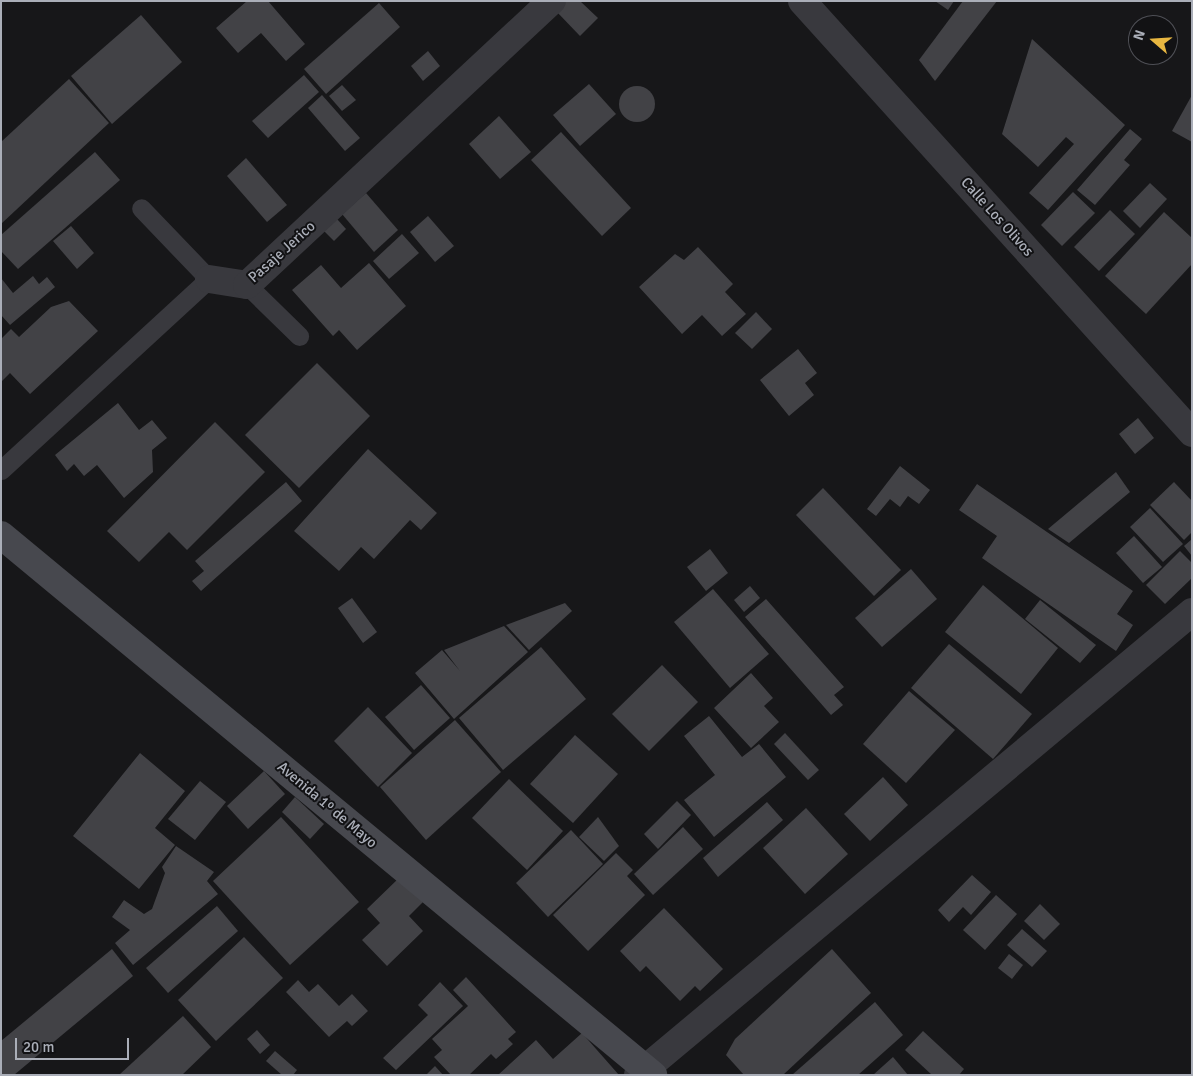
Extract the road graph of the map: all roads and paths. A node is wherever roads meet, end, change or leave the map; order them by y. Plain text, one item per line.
1 (552, 1) edge
2 (802, 1) edge
3 (141, 208) dead end
4 (209, 279) junction
5 (246, 285) junction
6 (299, 336) dead end
7 (1192, 433) edge
8 (1, 470) edge
9 (1, 535) edge
10 (1192, 612) edge
11 (645, 1072) edge

1 - 5 street, Pasaje Jerico
2 - 7 street, Calle Los Olivos
3 - 4 lane
4 - 5 street, Pasaje Jerico
4 - 8 lane
5 - 6 lane
9 - 11 main road, Avenida 1º de Mayo
10 - 11 street

